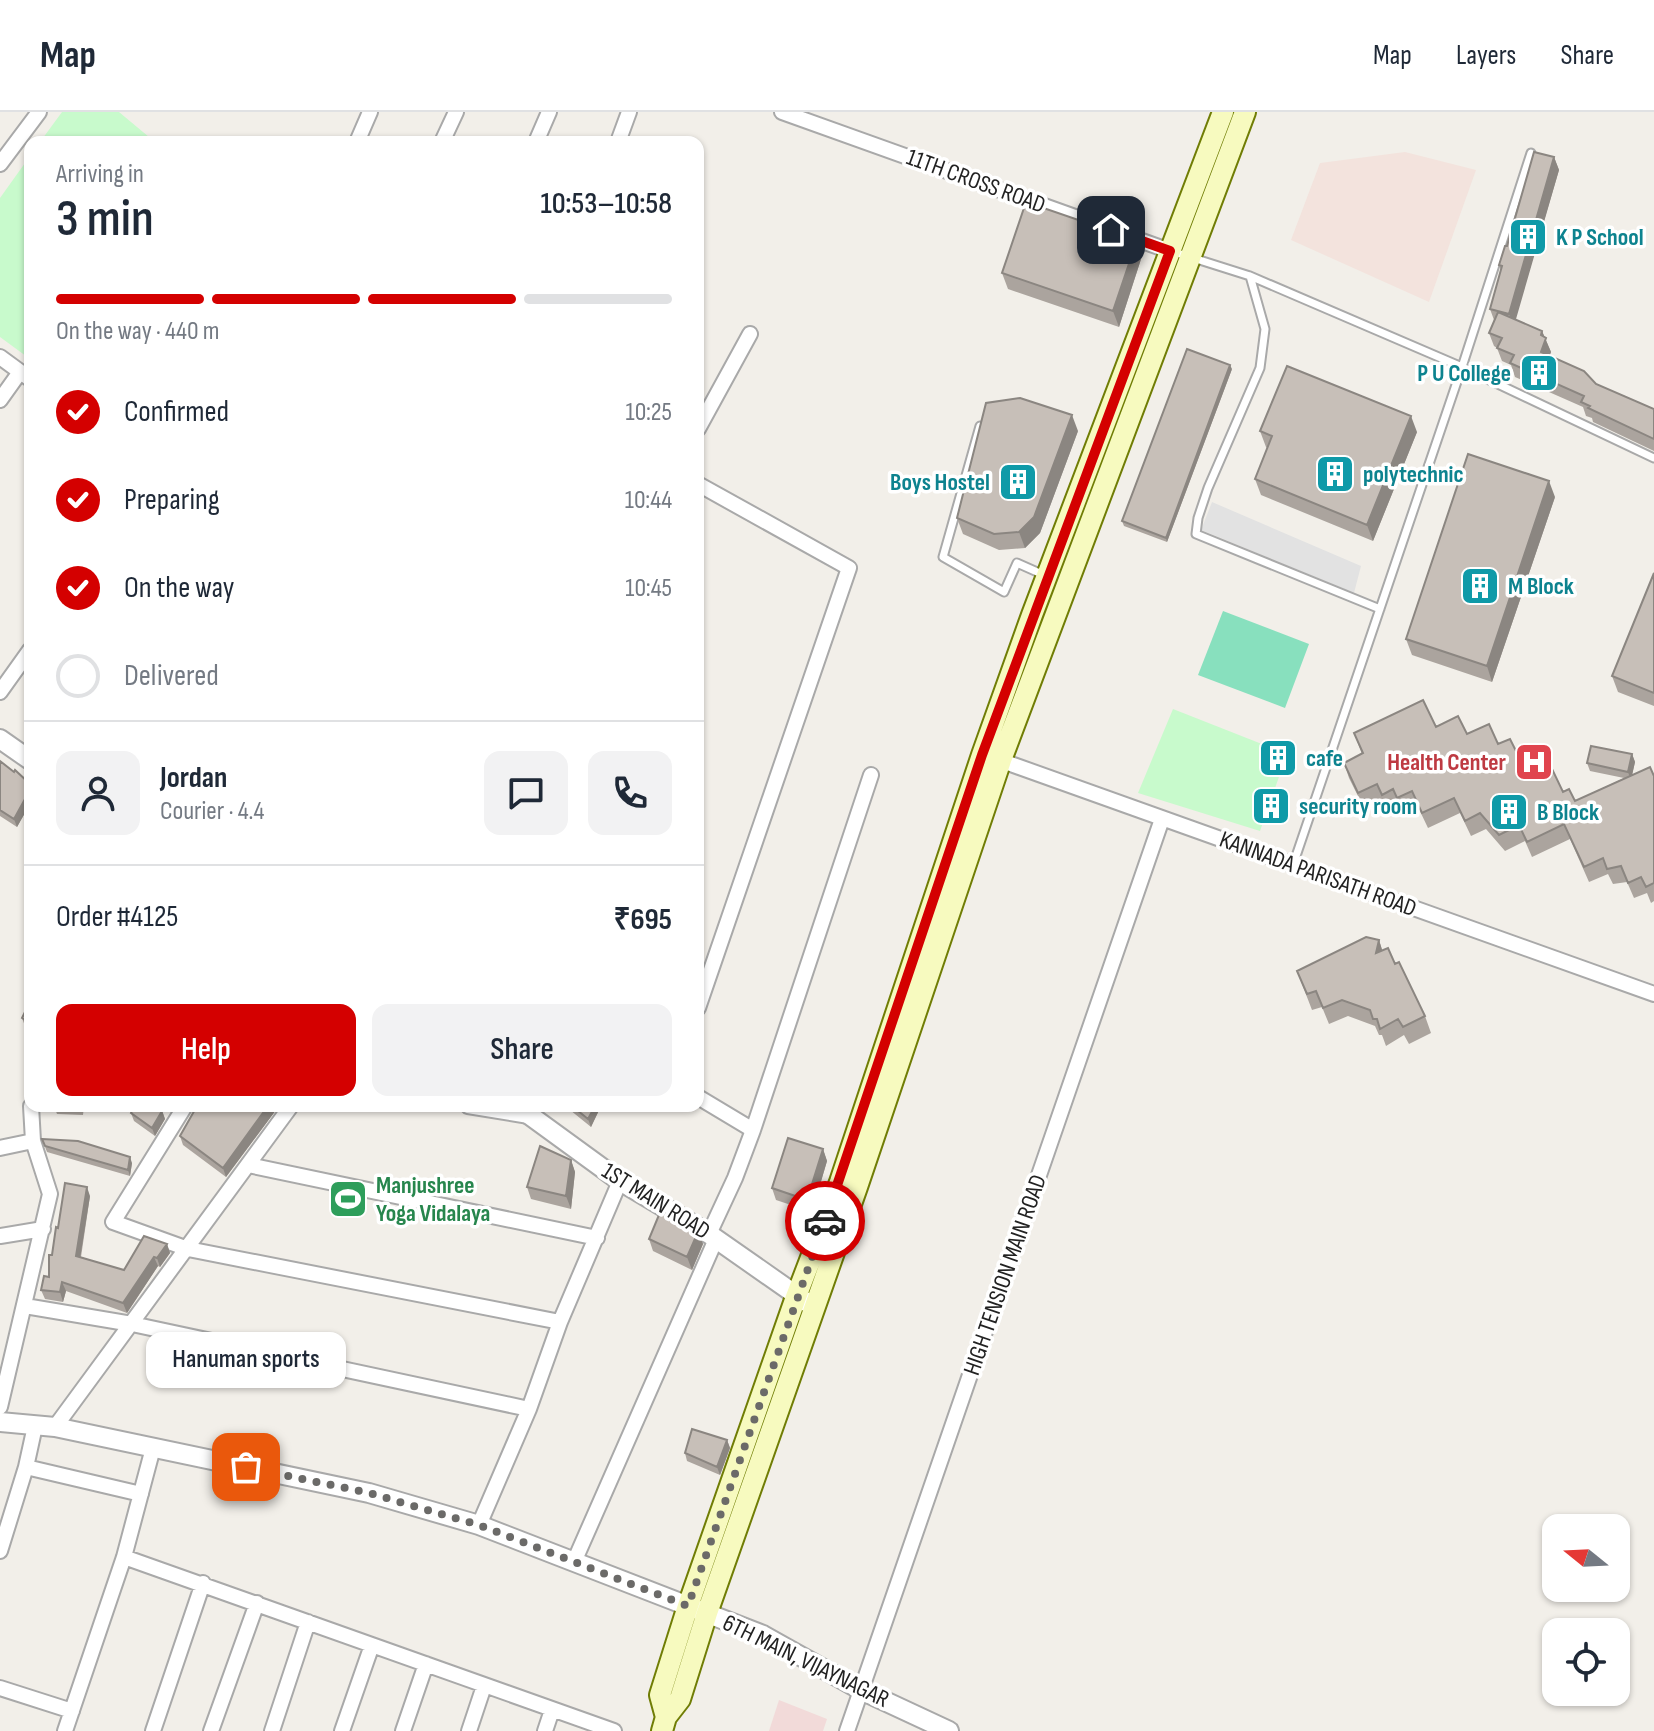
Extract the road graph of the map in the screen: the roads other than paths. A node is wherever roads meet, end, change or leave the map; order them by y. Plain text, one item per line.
1 (39, 112) edge
2 (370, 112) edge
3 (456, 112) edge
4 (549, 112) edge
5 (629, 112) edge
6 (782, 112) edge
7 (1223, 112) edge
8 (1245, 112) edge
9 (808, 116) edge
10 (360, 136) edge
11 (445, 136) edge
12 (539, 136) edge
13 (620, 136) edge
14 (6, 144) edge
15 (1531, 153) edge
16 (0, 164) edge
17 (1180, 254) junction
18 (1250, 276) junction
19 (750, 334) dead end
20 (0, 357) edge
21 (1462, 367) junction
22 (24, 374) edge
23 (24, 376) edge
24 (0, 400) edge
25 (704, 418) edge
26 (980, 426) edge
27 (1654, 458) edge
28 (704, 487) edge
29 (1046, 576) junction
30 (1380, 609) junction
31 (24, 658) edge
32 (0, 692) edge
33 (0, 739) edge
34 (24, 756) edge
35 (992, 757) junction
36 (871, 775) dead end
37 (1162, 819) junction
38 (1293, 865) junction
39 (704, 991) edge
40 (1654, 994) edge
41 (704, 1101) edge
42 (31, 1112) edge
43 (176, 1112) edge
44 (287, 1112) edge
45 (503, 1112) edge
46 (526, 1112) edge
47 (533, 1117) junction
48 (753, 1130) junction
49 (33, 1141) junction
50 (0, 1148) edge
51 (248, 1165) junction
52 (620, 1181) junction
53 (43, 1229) junction
54 (0, 1236) edge
55 (713, 1237) junction
56 (597, 1238) junction
57 (188, 1249) junction
58 (805, 1302) junction
59 (25, 1306) junction
60 (560, 1322) junction
61 (132, 1324) junction
62 (0, 1407) edge
63 (529, 1409) junction
64 (0, 1422) edge
65 (35, 1426) junction
66 (55, 1427) junction
67 (153, 1448) junction
68 (26, 1467) junction
69 (141, 1494) junction
70 (479, 1525) junction
71 (0, 1551) edge
72 (124, 1557) junction
73 (574, 1562) junction
74 (203, 1583) junction
75 (257, 1603) junction
76 (697, 1610) junction
77 (308, 1622) junction
78 (372, 1645) junction
79 (426, 1664) junction
80 (484, 1686) junction
81 (0, 1688) edge
82 (861, 1690) junction
83 (552, 1710) junction
84 (72, 1711) junction
85 (664, 1724) edge
86 (65, 1731) edge
87 (153, 1731) edge
88 (211, 1731) edge
89 (272, 1731) edge
90 (342, 1731) edge
91 (403, 1731) edge
92 (469, 1731) edge
93 (545, 1731) edge
94 (614, 1731) edge
95 (847, 1731) edge
96 (949, 1731) edge

1 - 14 street
2 - 10 street
3 - 11 street
4 - 12 street
5 - 13 street
6 - 9 street, 11TH CROSS ROAD
7 - 17 main road
8 - 17 main road
9 - 17 street, 11TH CROSS ROAD
14 - 16 street
15 - 21 lane
17 - 18 lane
17 - 29 main road
17 - 35 main road
18 - 21 lane
18 - 30 lane
19 - 25 street
20 - 22 street
21 - 27 lane
21 - 30 lane
23 - 24 street
26 - 29 lane
28 - 39 street
29 - 35 main road
30 - 38 lane
31 - 32 street
33 - 34 street
35 - 37 street, KANNADA PARISATH ROAD
35 - 58 main road
36 - 48 street
37 - 38 street, KANNADA PARISATH ROAD
37 - 82 street, HIGH TENSION MAIN ROAD
38 - 40 street, KANNADA PARISATH ROAD
41 - 48 street
42 - 49 street
43 - 57 street
44 - 51 street
45 - 47 street
46 - 47 street, 1ST MAIN ROAD
47 - 52 street, 1ST MAIN ROAD
48 - 55 street
49 - 50 street
49 - 53 street
51 - 56 street
51 - 57 street
52 - 55 street, 1ST MAIN ROAD
52 - 56 street
53 - 54 street
53 - 59 street
55 - 58 street, 1ST MAIN ROAD
55 - 73 street
56 - 60 street
57 - 60 street
57 - 61 street
58 - 76 main road
59 - 61 street
59 - 62 street
60 - 63 street
61 - 63 street
61 - 66 street
63 - 70 street
64 - 65 street, 6TH MAIN, VIJAYNAGAR
65 - 66 street, 6TH MAIN, VIJAYNAGAR
65 - 68 street
66 - 67 street, 6TH MAIN, VIJAYNAGAR
67 - 69 street
67 - 70 street, 6TH MAIN, VIJAYNAGAR
68 - 69 street
68 - 71 street
69 - 72 street
70 - 73 street, 6TH MAIN, VIJAYNAGAR
72 - 74 street
72 - 84 street
73 - 76 street, 6TH MAIN, VIJAYNAGAR
74 - 75 street
74 - 87 street
75 - 77 street
75 - 88 street
76 - 82 street, 6TH MAIN, VIJAYNAGAR
76 - 85 main road
77 - 78 street
77 - 89 street
78 - 79 street
78 - 90 street
79 - 80 street
79 - 91 street
80 - 83 street
80 - 92 street
81 - 84 street
82 - 95 street, HIGH TENSION MAIN ROAD
82 - 96 street, 6TH MAIN, VIJAYNAGAR
83 - 93 street
83 - 94 street
84 - 86 street

